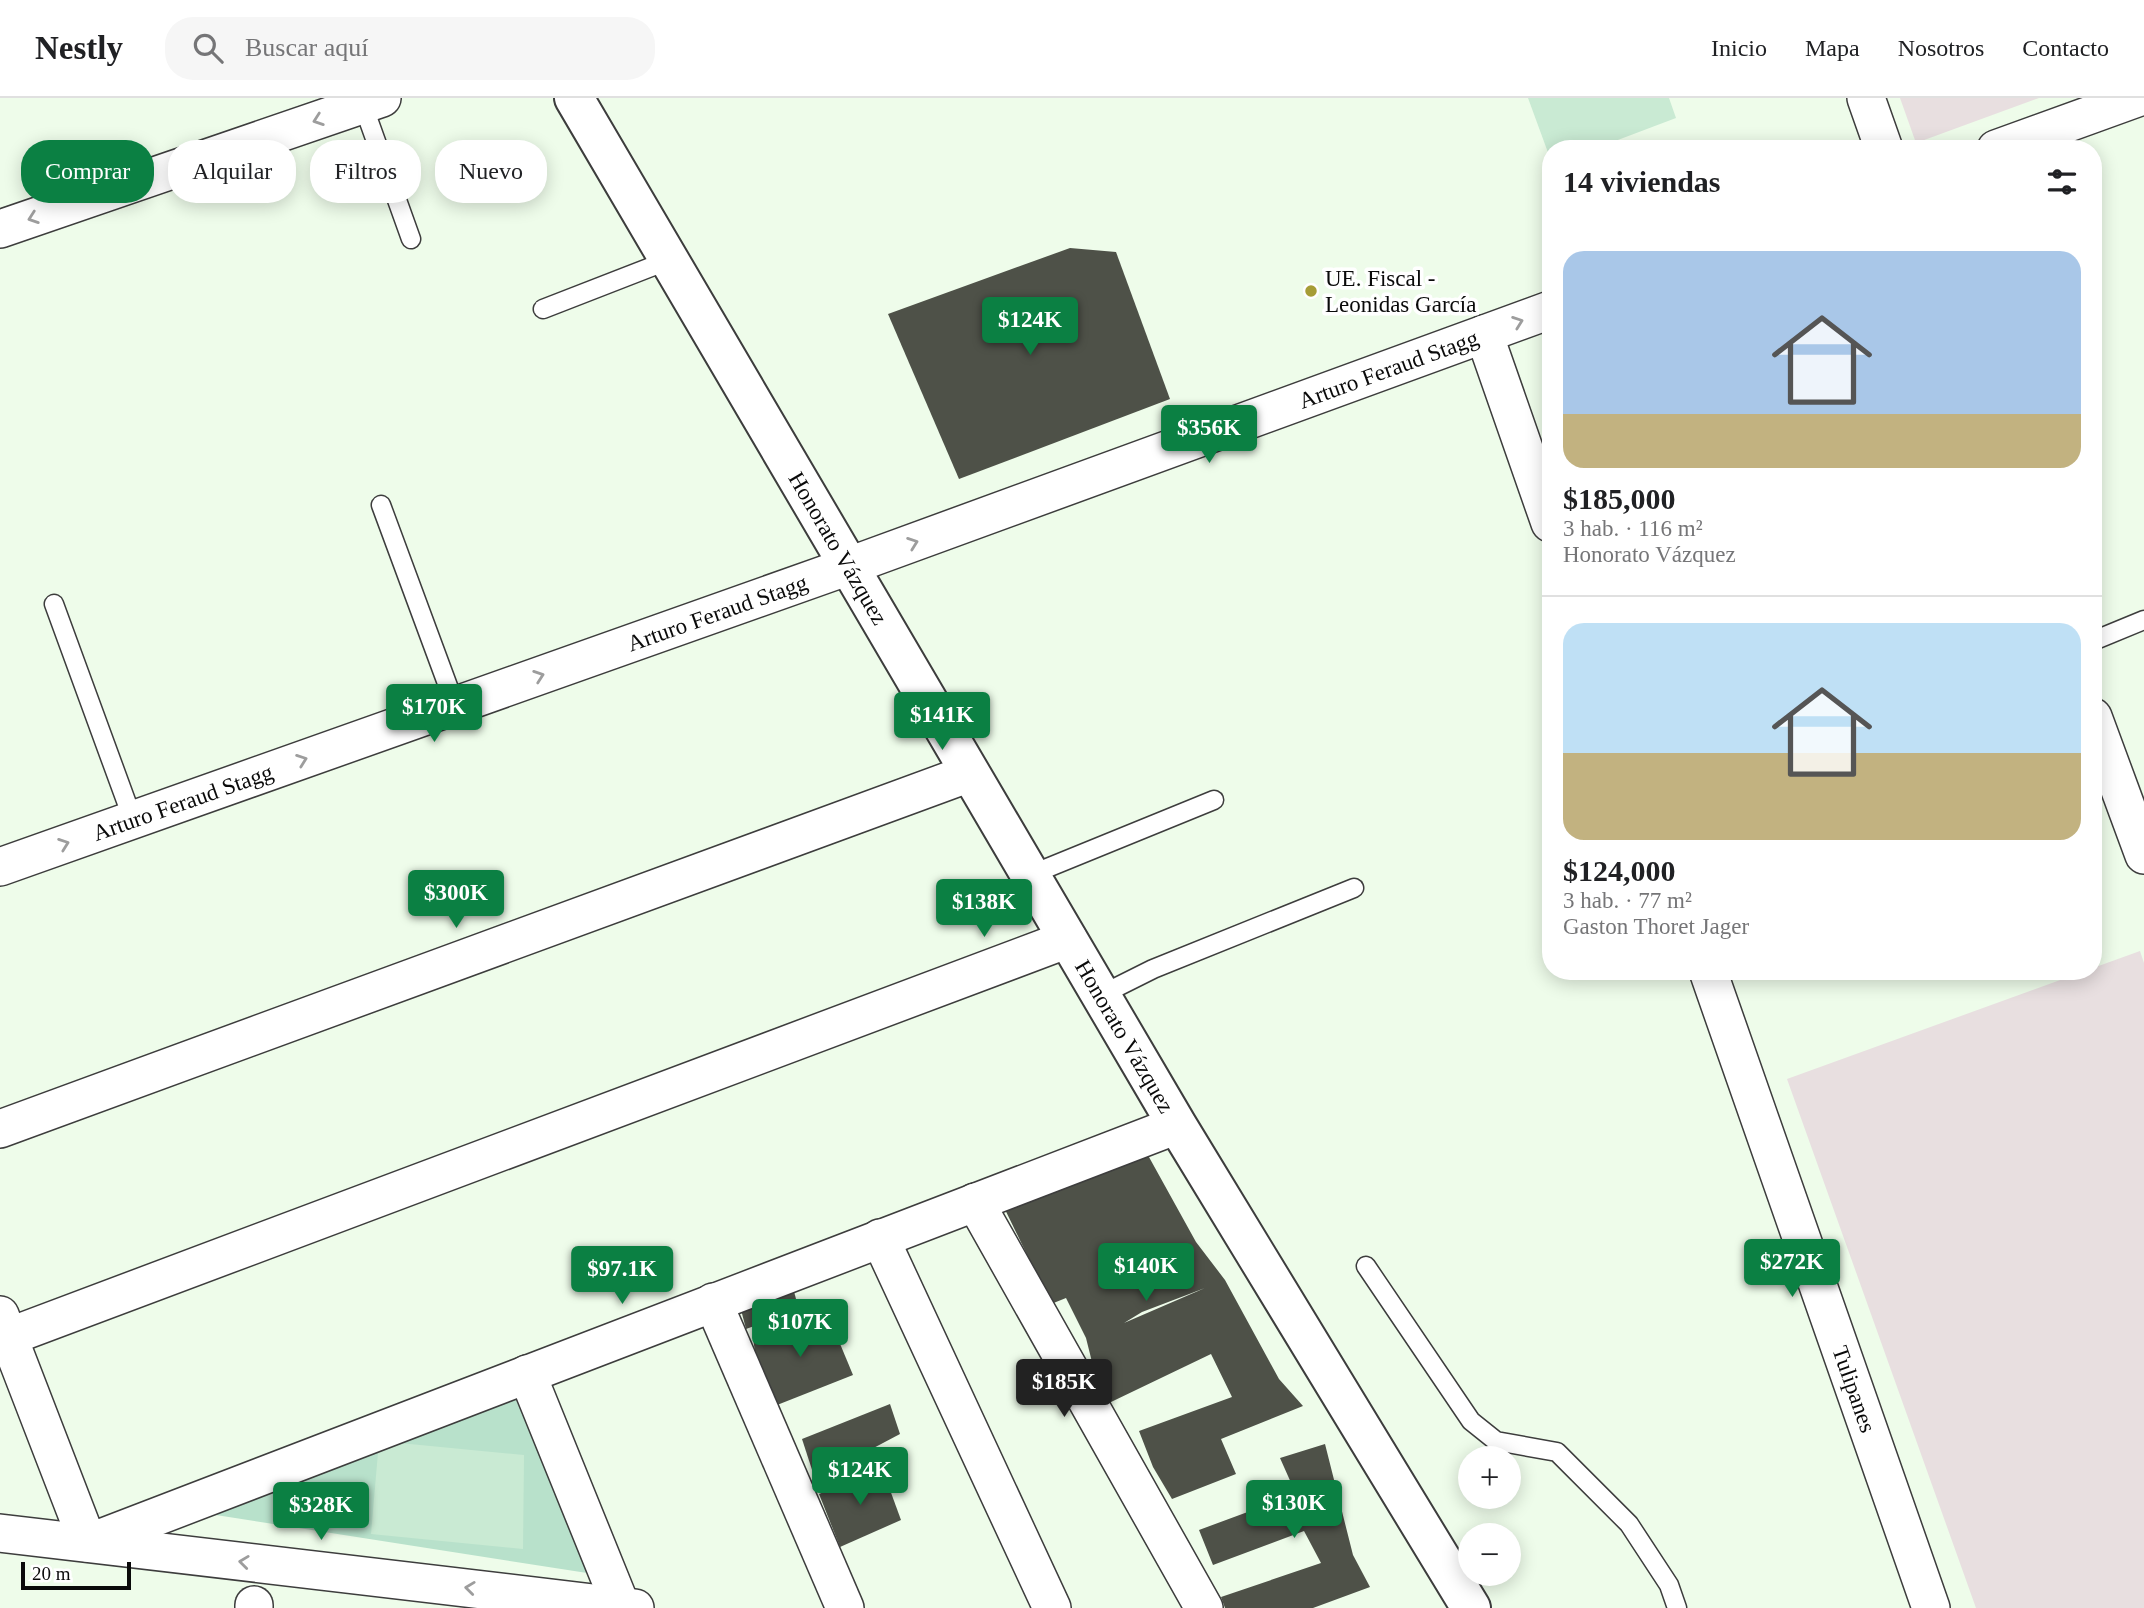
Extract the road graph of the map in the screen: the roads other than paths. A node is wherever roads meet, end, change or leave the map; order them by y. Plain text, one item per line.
1 (574, 98) edge
2 (1866, 98) edge
3 (2137, 98) edge
4 (372, 101) edge
5 (1881, 140) edge
6 (2021, 140) edge
7 (0, 229) edge
8 (411, 239) dead end
9 (669, 260) junction
10 (543, 309) dead end
11 (1542, 313) edge
12 (1484, 334) junction
13 (1542, 500) edge
14 (381, 505) dead end
15 (849, 566) junction
16 (54, 604) dead end
17 (2144, 620) edge
18 (2102, 637) edge
19 (456, 705) junction
20 (2102, 741) edge
21 (970, 773) junction
22 (1214, 800) dead end
23 (133, 820) junction
24 (2144, 855) edge
25 (0, 867) edge
26 (1030, 874) junction
27 (1354, 888) dead end
28 (1068, 939) junction
29 (1711, 980) edge
30 (1101, 995) junction
31 (1177, 1125) junction
32 (0, 1129) edge
33 (975, 1202) junction
34 (880, 1238) junction
35 (1366, 1266) dead end
36 (713, 1302) junction
37 (3, 1331) edge
38 (527, 1374) junction
39 (0, 1532) edge
40 (88, 1543) junction
41 (356, 1575) junction
42 (517, 1602) edge
43 (628, 1607) edge
44 (386, 1608) edge
45 (845, 1608) edge
46 (1052, 1608) edge
47 (1204, 1608) edge
48 (1471, 1608) edge
49 (1677, 1608) edge
50 (1931, 1608) edge

1 - 9 street, Honorato Vázquez
2 - 5 street
3 - 6 street
4 -> 7 street
4 - 8 lane
9 - 10 lane
9 - 15 street, Honorato Vázquez
12 -> 11 street, Arturo Feraud Stagg
12 - 13 street
15 -> 12 street, Arturo Feraud Stagg
14 - 19 lane
19 -> 15 street, Arturo Feraud Stagg
15 - 21 street, Honorato Vázquez
16 - 23 lane
17 - 18 lane
23 -> 19 street, Arturo Feraud Stagg
20 - 24 street
21 - 26 street, Honorato Vázquez
21 - 32 street
22 - 26 lane
25 -> 23 street, Arturo Feraud Stagg
26 - 28 street, Honorato Vázquez
27 - 30 lane
28 - 30 street, Honorato Vázquez
28 - 37 street
29 - 50 street, Tulipanes
30 - 31 street, Honorato Vázquez
31 - 33 street
31 - 48 street, Honorato Vázquez
33 - 34 street
33 - 47 street
34 - 36 street
34 - 46 street
35 - 49 lane
36 - 38 street
36 - 45 street
37 - 40 street
38 - 40 street
38 - 43 street
39 - 40 street
41 -> 40 street
42 -> 41 street
41 - 44 street
42 - 43 street

